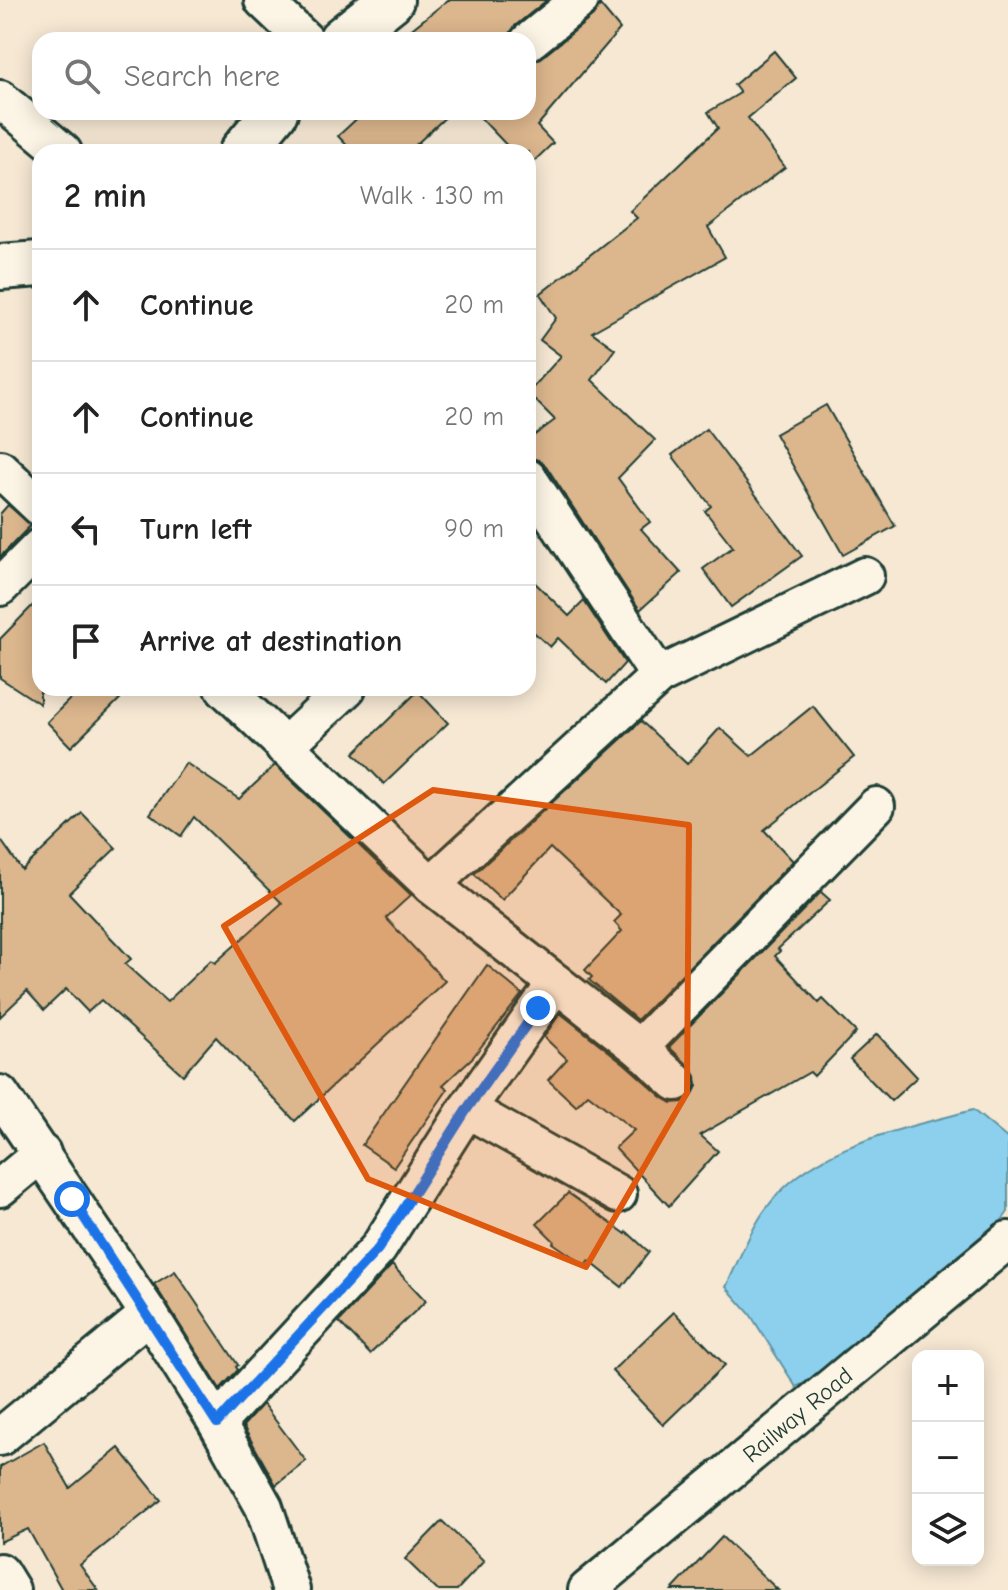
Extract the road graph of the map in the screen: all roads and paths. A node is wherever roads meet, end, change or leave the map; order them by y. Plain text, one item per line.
1 (263, 0) edge
2 (391, 0) edge
3 (580, 0) edge
4 (297, 32) edge
5 (351, 32) edge
6 (536, 36) edge
7 (0, 99) edge
8 (268, 120) edge
9 (53, 144) edge
10 (249, 144) edge
11 (32, 265) edge
12 (0, 267) edge
13 (0, 469) edge
14 (536, 490) edge
15 (32, 499) edge
16 (32, 555) edge
17 (865, 576) dead end
18 (0, 587) edge
19 (659, 676) junction
20 (232, 696) edge
21 (338, 696) edge
22 (284, 747) junction
23 (876, 806) dead end
24 (431, 885) junction
25 (556, 983) junction
26 (639, 1048) junction
27 (676, 1082) dead end
28 (0, 1094) edge
29 (467, 1109) junction
30 (42, 1153) junction
31 (0, 1188) edge
32 (618, 1194) dead end
33 (1008, 1240) edge
34 (149, 1314) junction
35 (217, 1423) junction
36 (0, 1437) edge
37 (0, 1572) edge
38 (11, 1590) edge
39 (291, 1590) edge
40 (587, 1590) edge

1 - 4 street
2 - 5 street
3 - 6 street
7 - 9 street
8 - 10 street
11 - 12 street
13 - 15 street
14 - 19 street
16 - 18 street
17 - 19 street
19 - 24 street
20 - 22 street
21 - 22 street
22 - 24 street
23 - 26 street
24 - 25 street
25 - 26 street
25 - 29 street
26 - 27 street
28 - 30 street
29 - 32 street
29 - 35 street
30 - 31 street
30 - 34 street
33 - 40 street, Railway Road
34 - 35 street
34 - 36 street
35 - 39 street
37 - 38 street

